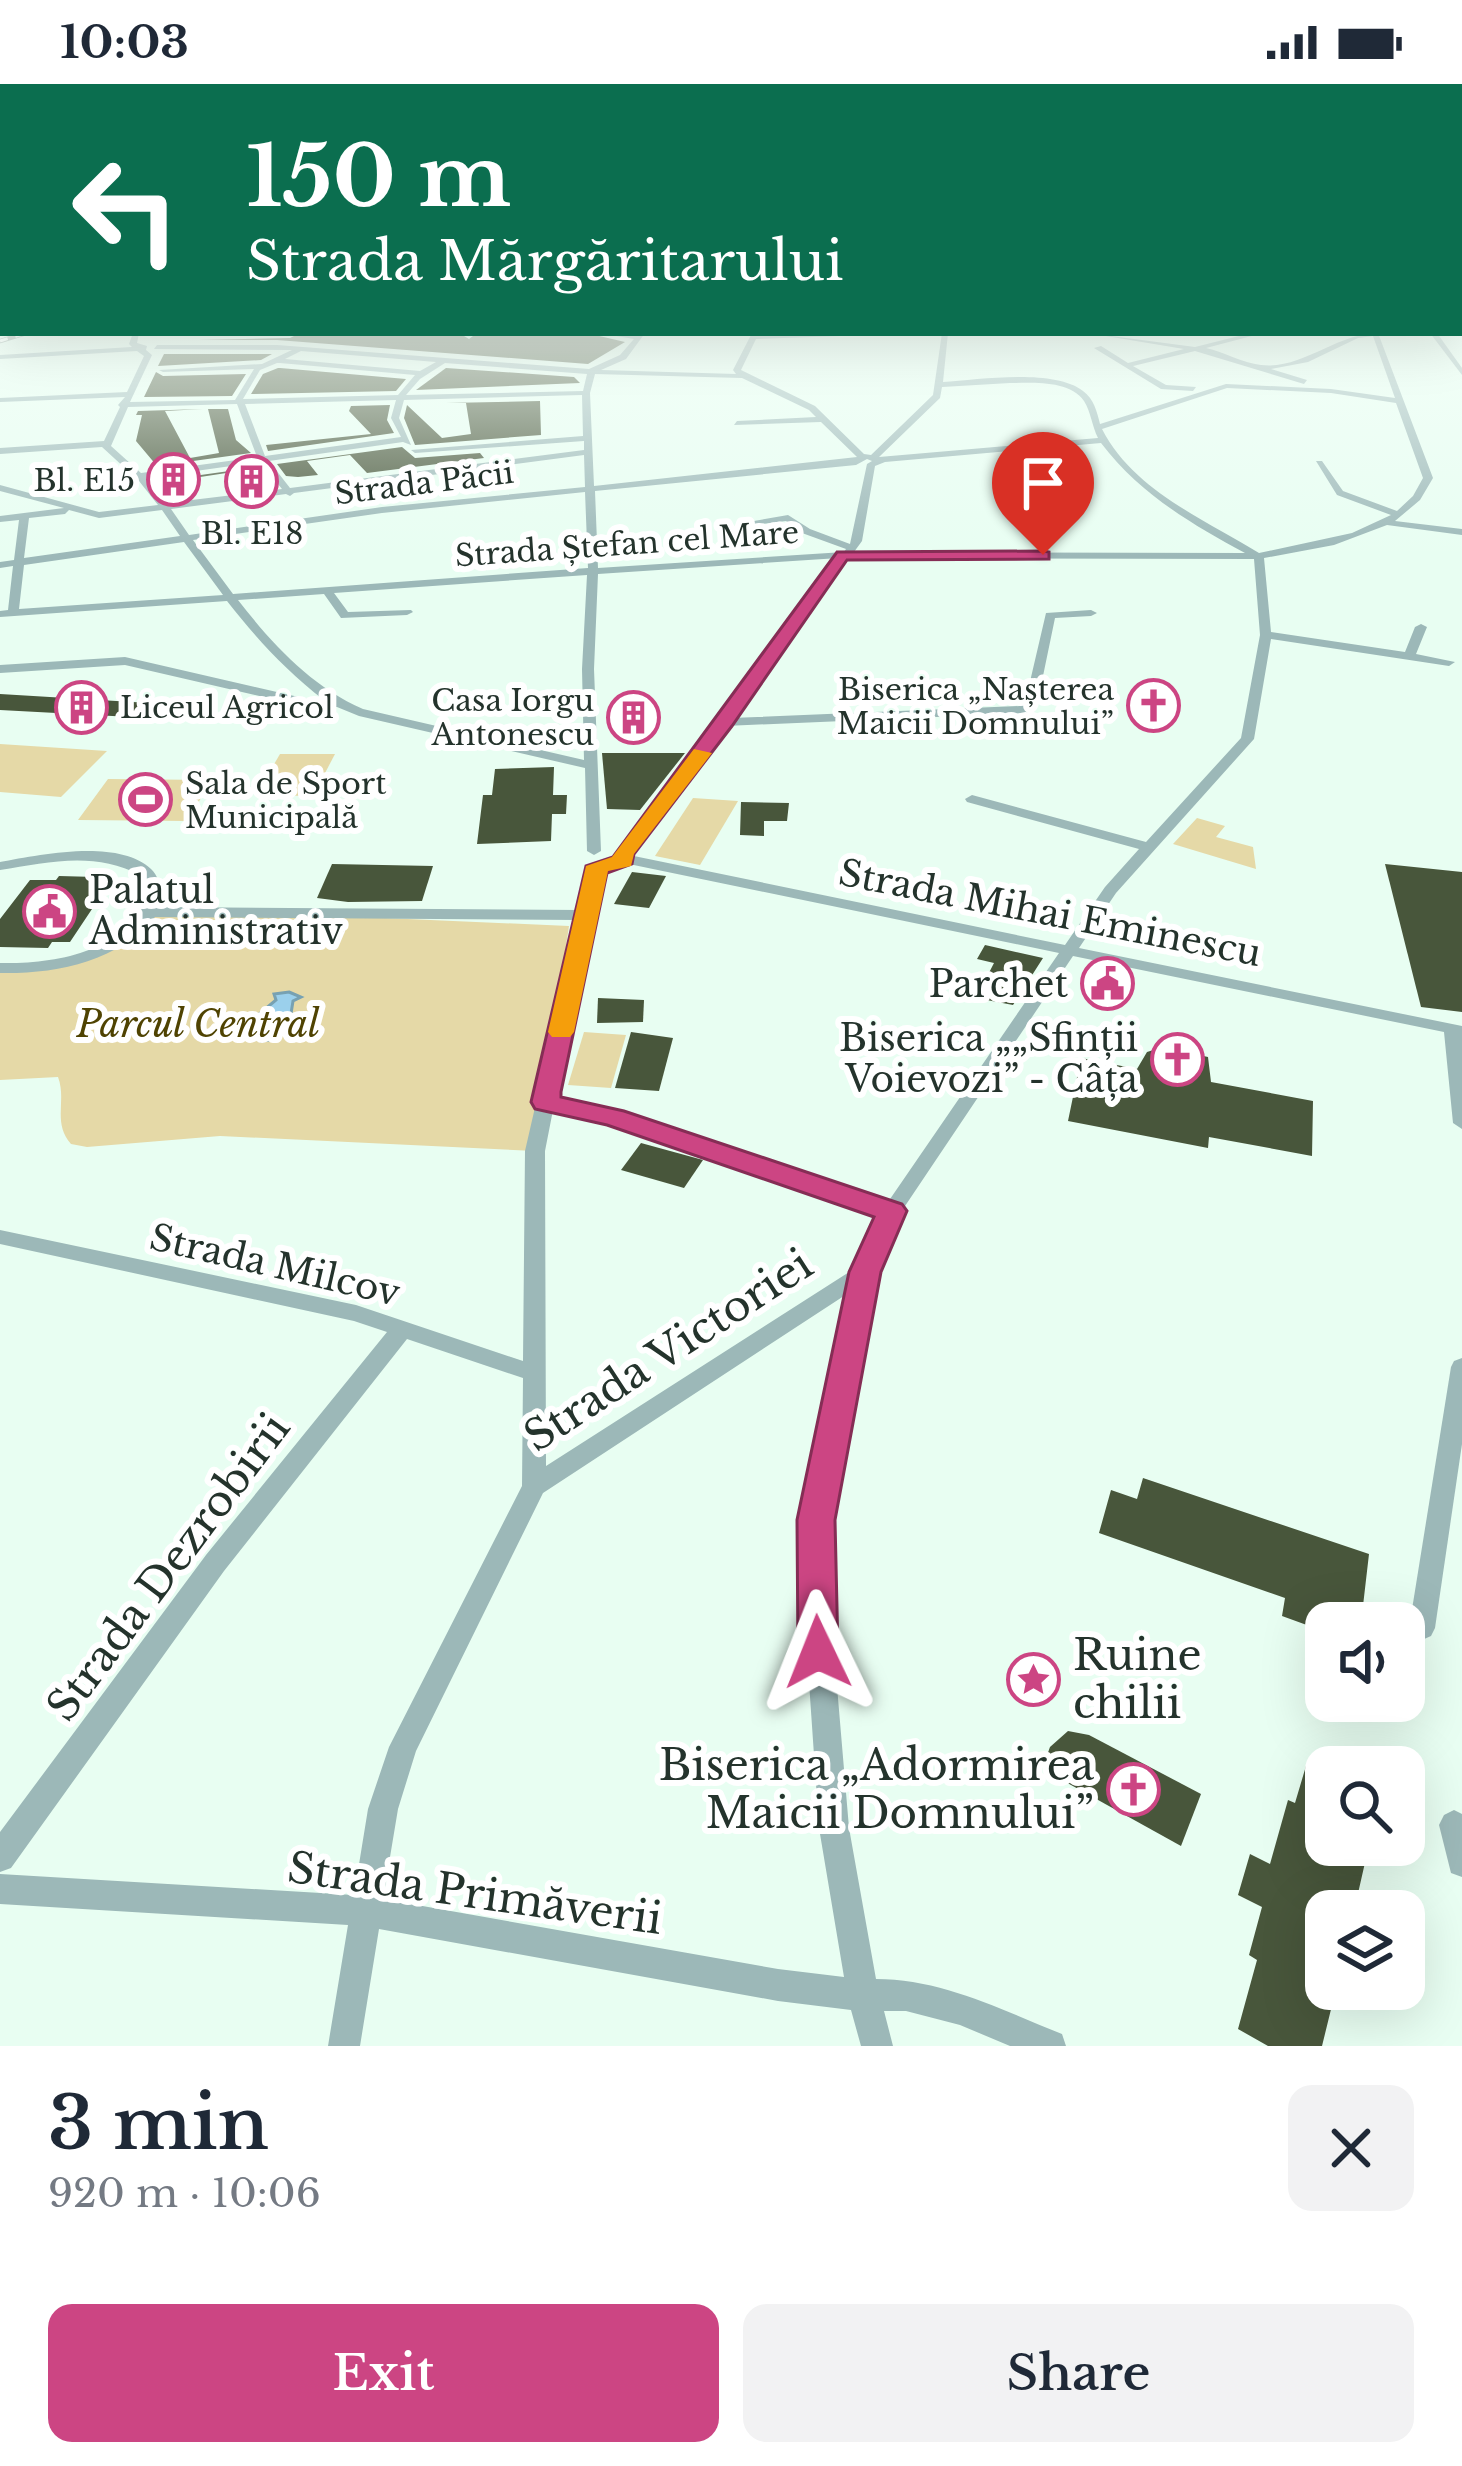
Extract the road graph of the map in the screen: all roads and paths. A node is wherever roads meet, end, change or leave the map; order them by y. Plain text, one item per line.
1 (419, 373) edge
2 (138, 374) edge
3 (254, 374) edge
4 (591, 374) edge
5 (659, 374) edge
6 (670, 374) junction
7 (740, 374) edge
8 (940, 374) edge
9 (1143, 374) edge
10 (1280, 374) edge
11 (1391, 374) edge
12 (743, 376) junction
13 (939, 385) junction
14 (1216, 388) junction
15 (663, 391) dead end
16 (1331, 391) junction
17 (586, 393) junction
18 (400, 396) junction
19 (125, 399) junction
20 (239, 399) junction
21 (0, 400) edge
22 (1401, 401) junction
23 (823, 419) junction
24 (737, 423) dead end
25 (1097, 428) junction
26 (6, 438) dead end
27 (587, 439) junction
28 (404, 440) junction
29 (1104, 440) junction
30 (105, 444) junction
31 (10, 450) edge
32 (415, 450) junction
33 (588, 452) junction
34 (262, 458) junction
35 (869, 460) junction
36 (1319, 464) dead end
37 (3, 465) dead end
38 (436, 471) junction
39 (139, 476) junction
40 (0, 488) edge
41 (590, 488) junction
42 (290, 493) junction
43 (276, 495) junction
44 (164, 508) junction
45 (70, 510) junction
46 (1398, 514) junction
47 (24, 516) junction
48 (0, 519) edge
49 (754, 522) dead end
50 (1383, 522) junction
51 (285, 525) junction
52 (1462, 532) edge
53 (185, 541) junction
54 (847, 551) junction
55 (1259, 556) junction
56 (18, 563) junction
57 (0, 566) edge
58 (593, 570) junction
59 (326, 589) junction
60 (228, 596) junction
61 (406, 612) dead end
62 (1091, 613) dead end
63 (6, 614) edge
64 (1421, 627) dead end
65 (1266, 634) junction
66 (1411, 654) junction
67 (1449, 662) dead end
68 (0, 669) edge
69 (332, 704) junction
70 (725, 722) junction
71 (590, 765) junction
72 (972, 799) dead end
73 (1148, 847) junction
74 (624, 856) junction
75 (596, 858) junction
76 (0, 866) edge
77 (150, 912) junction
78 (587, 915) junction
79 (1067, 951) junction
80 (0, 968) edge
81 (1457, 1030) edge
82 (545, 1102) junction
83 (1462, 1123) edge
84 (892, 1211) junction
85 (0, 1237) edge
86 (865, 1272) junction
87 (403, 1328) junction
88 (1462, 1367) edge
89 (531, 1372) junction
90 (534, 1486) junction
91 (1425, 1608) edge
92 (1454, 1825) dead end
93 (0, 1857) edge
94 (1462, 1862) edge
95 (0, 1889) edge
96 (364, 1911) junction
97 (863, 1995) junction
98 (344, 2046) edge
99 (877, 2046) edge
100 (1050, 2046) edge

1 - 18 street
2 - 19 street
3 - 20 street
4 - 17 street
5 - 6 street
6 - 12 street
6 - 15 street
7 - 12 street
8 - 13 street
9 - 14 street
10 - 16 street
11 - 22 street
12 - 23 street
13 - 25 street
13 - 35 street
14 - 16 street
14 - 25 street
16 - 22 street
17 - 18 street
17 - 27 street
18 - 20 street
18 - 28 street
19 - 20 street
19 - 21 street
19 - 30 street
20 - 34 street
22 - 46 street
23 - 24 street
23 - 35 street
25 - 29 street
26 - 31 street
27 - 32 street
27 - 33 street
28 - 32 street
28 - 34 street
29 - 35 street, Strada Păcii
29 - 55 street
30 - 31 street
30 - 39 street
31 - 37 street
32 - 38 street
33 - 38 street
33 - 41 street
34 - 39 street
34 - 42 street
35 - 41 street, Strada Păcii
35 - 54 street
36 - 46 street
38 - 42 street
39 - 44 street
40 - 45 street
41 - 51 street, Strada Păcii
41 - 58 street
42 - 43 street
43 - 44 street
43 - 51 street
44 - 45 street
44 - 53 street
45 - 47 street
46 - 50 street, Strada Ștefan cel Mare
47 - 48 street
47 - 56 street
49 - 54 street
50 - 52 street
50 - 55 street, Strada Ștefan cel Mare
51 - 53 street, Strada Păcii
53 - 56 street, Strada Păcii
53 - 60 street
54 - 55 street, Strada Ștefan cel Mare
54 - 58 street, Strada Ștefan cel Mare
54 - 70 street
55 - 65 street
56 - 57 street, Strada Păcii
56 - 63 street
58 - 59 street, Strada Ștefan cel Mare
58 - 71 street
59 - 60 street, Strada Ștefan cel Mare
59 - 61 street
60 - 63 street, Strada Ștefan cel Mare
60 - 69 street
62 - 70 street
64 - 66 street
65 - 66 street
65 - 73 street
66 - 67 street
68 - 69 street
69 - 71 street
70 - 74 street
71 - 75 street
72 - 73 street
73 - 79 street
74 - 75 street
74 - 79 street, Strada Mihai Eminescu
75 - 78 street
76 - 77 street
77 - 78 street
77 - 80 street
78 - 82 street
79 - 81 street, Strada Mihai Eminescu
79 - 84 street
81 - 83 street
82 - 84 street
82 - 89 street
84 - 86 street
85 - 87 street, Strada Milcov
86 - 90 street, Strada Victoriei
86 - 97 street
87 - 89 street, Strada Milcov
87 - 93 street, Strada Dezrobirii
88 - 91 street
89 - 90 street
90 - 96 street, Strada Victoriei
92 - 94 street
95 - 96 street, Strada Primăverii
96 - 97 street, Strada Primăverii
96 - 98 street, Strada Victoriei
97 - 99 street
97 - 100 street, Strada Primăverii

